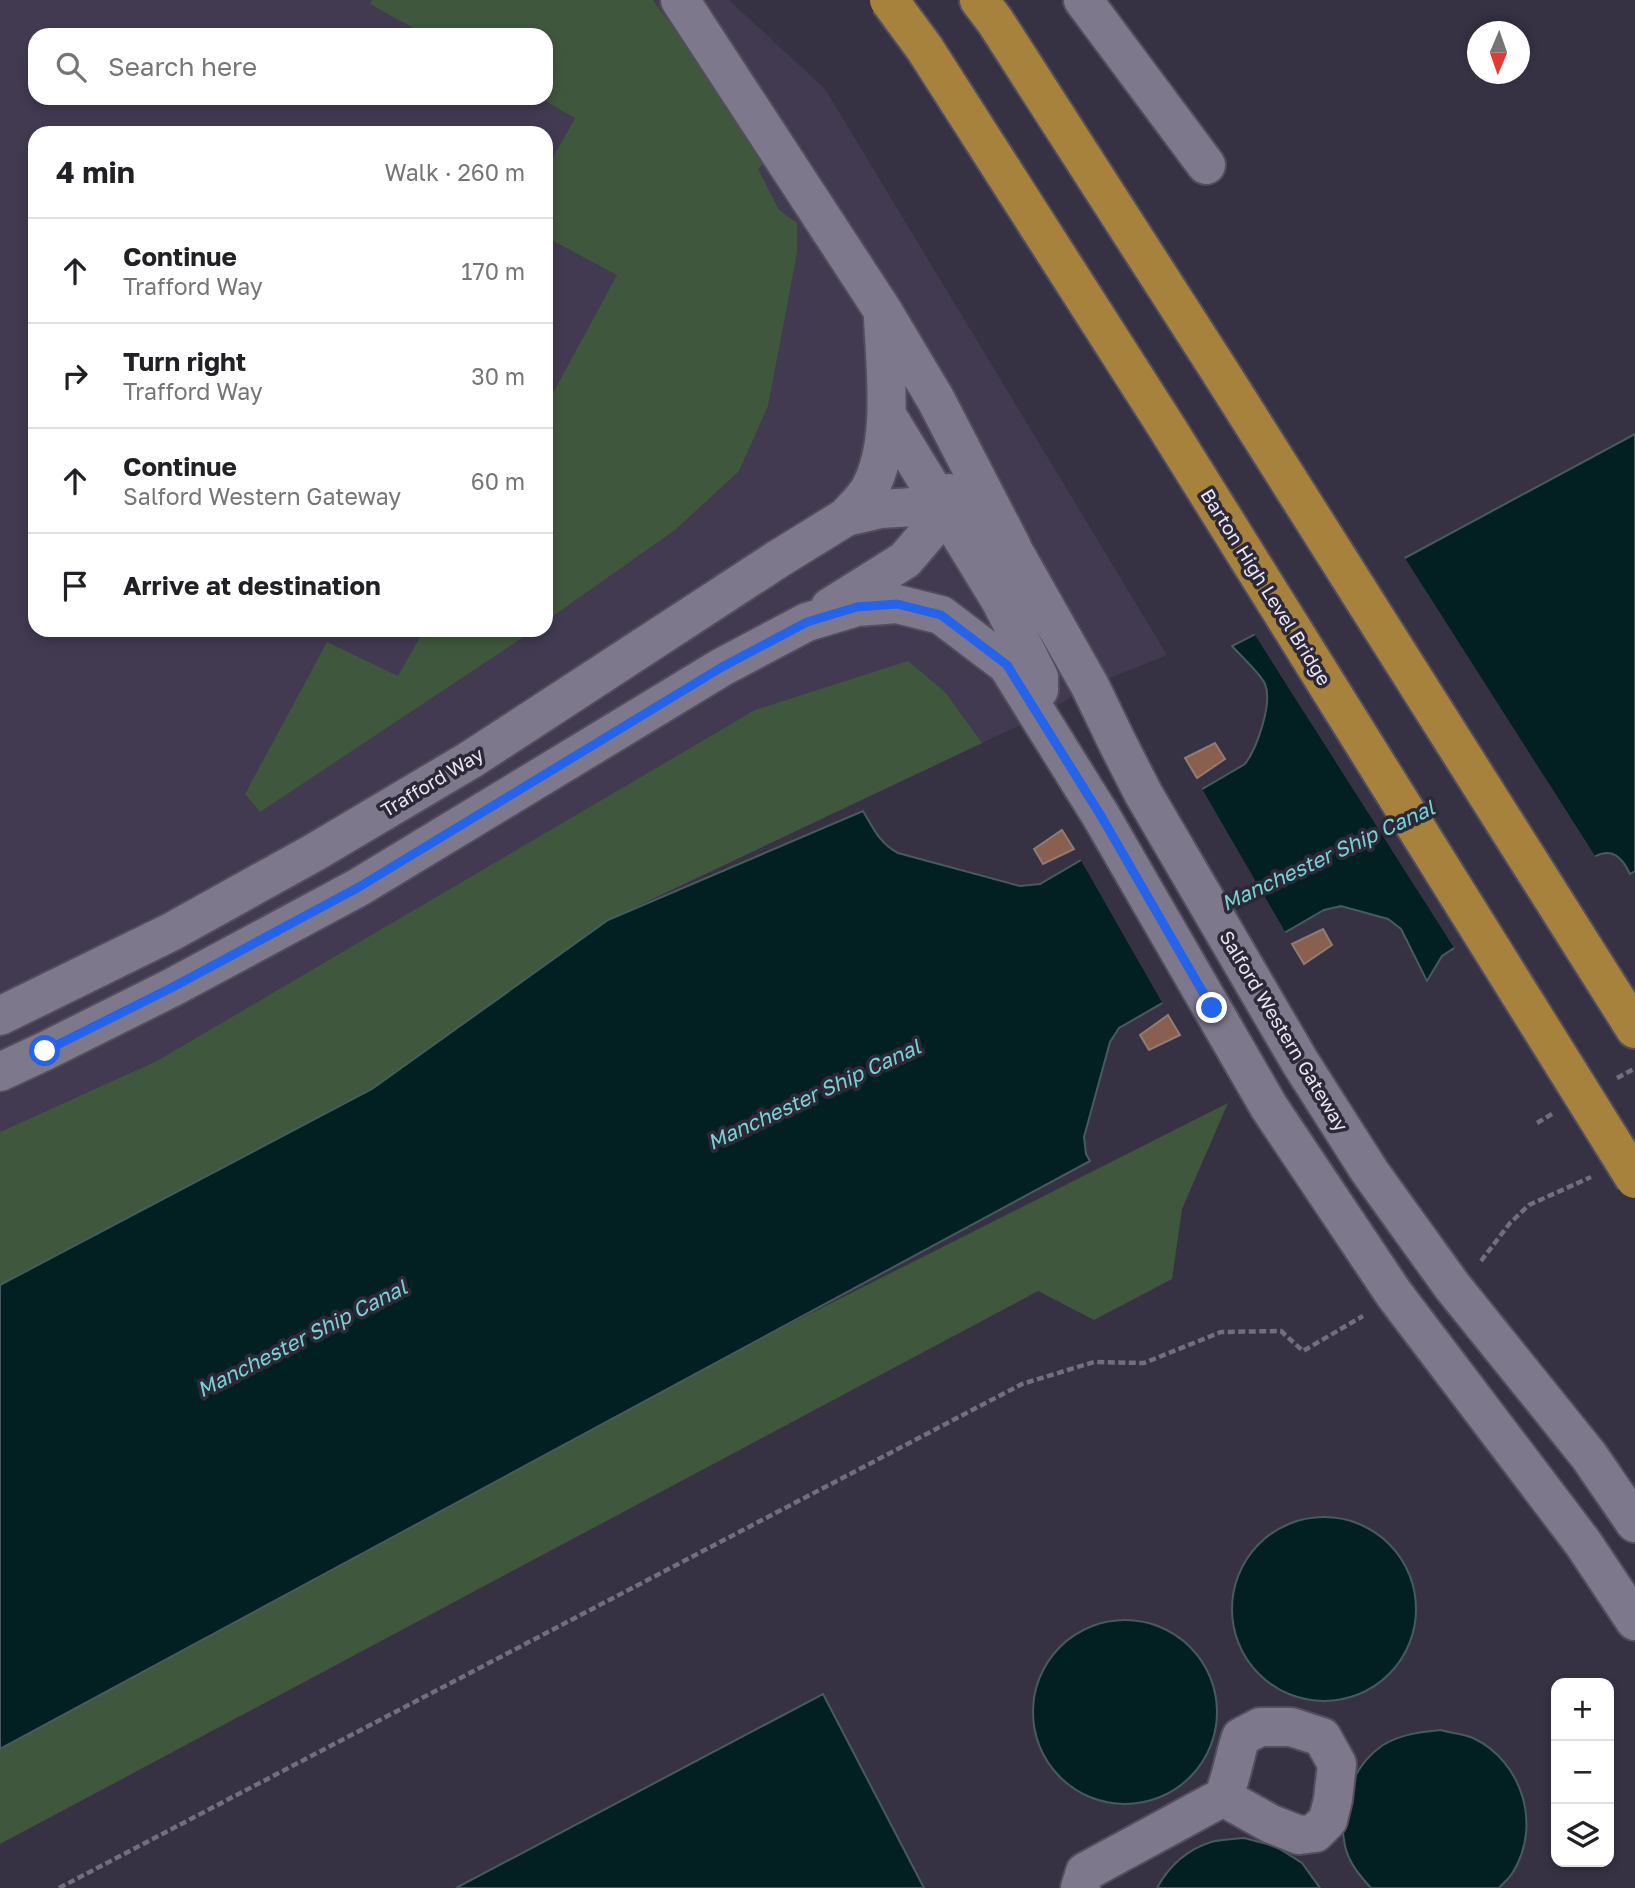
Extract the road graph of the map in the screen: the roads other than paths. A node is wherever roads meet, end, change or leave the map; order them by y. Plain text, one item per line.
1 (680, 0) edge
2 (889, 0) edge
3 (979, 0) edge
4 (1083, 0) edge
5 (1206, 165) dead end
6 (883, 311) junction
7 (888, 417) junction
8 (958, 442) junction
9 (946, 512) junction
10 (846, 517) junction
11 (1016, 555) junction
12 (807, 622) junction
13 (1039, 716) junction
14 (0, 1016) edge
15 (1635, 1029) edge
16 (0, 1072) edge
17 (1617, 1176) edge
18 (1635, 1523) edge
19 (1635, 1622) edge
20 (1223, 1797) dead end
21 (1080, 1888) edge

1 - 6 street
2 - 17 highway, Barton High Level Bridge, bridge
3 - 15 highway
4 - 5 street
6 - 7 street
6 - 8 street
7 - 9 street
7 - 10 street
8 - 9 street
8 - 11 street
9 - 10 street, Salford Western Gateway
9 - 11 street, Salford Western Gateway
9 - 12 street
9 - 13 street
10 - 14 street, Trafford Way
11 - 18 street, Salford Western Gateway
12 - 13 street
12 - 16 street
13 - 19 street
20 - 21 street

